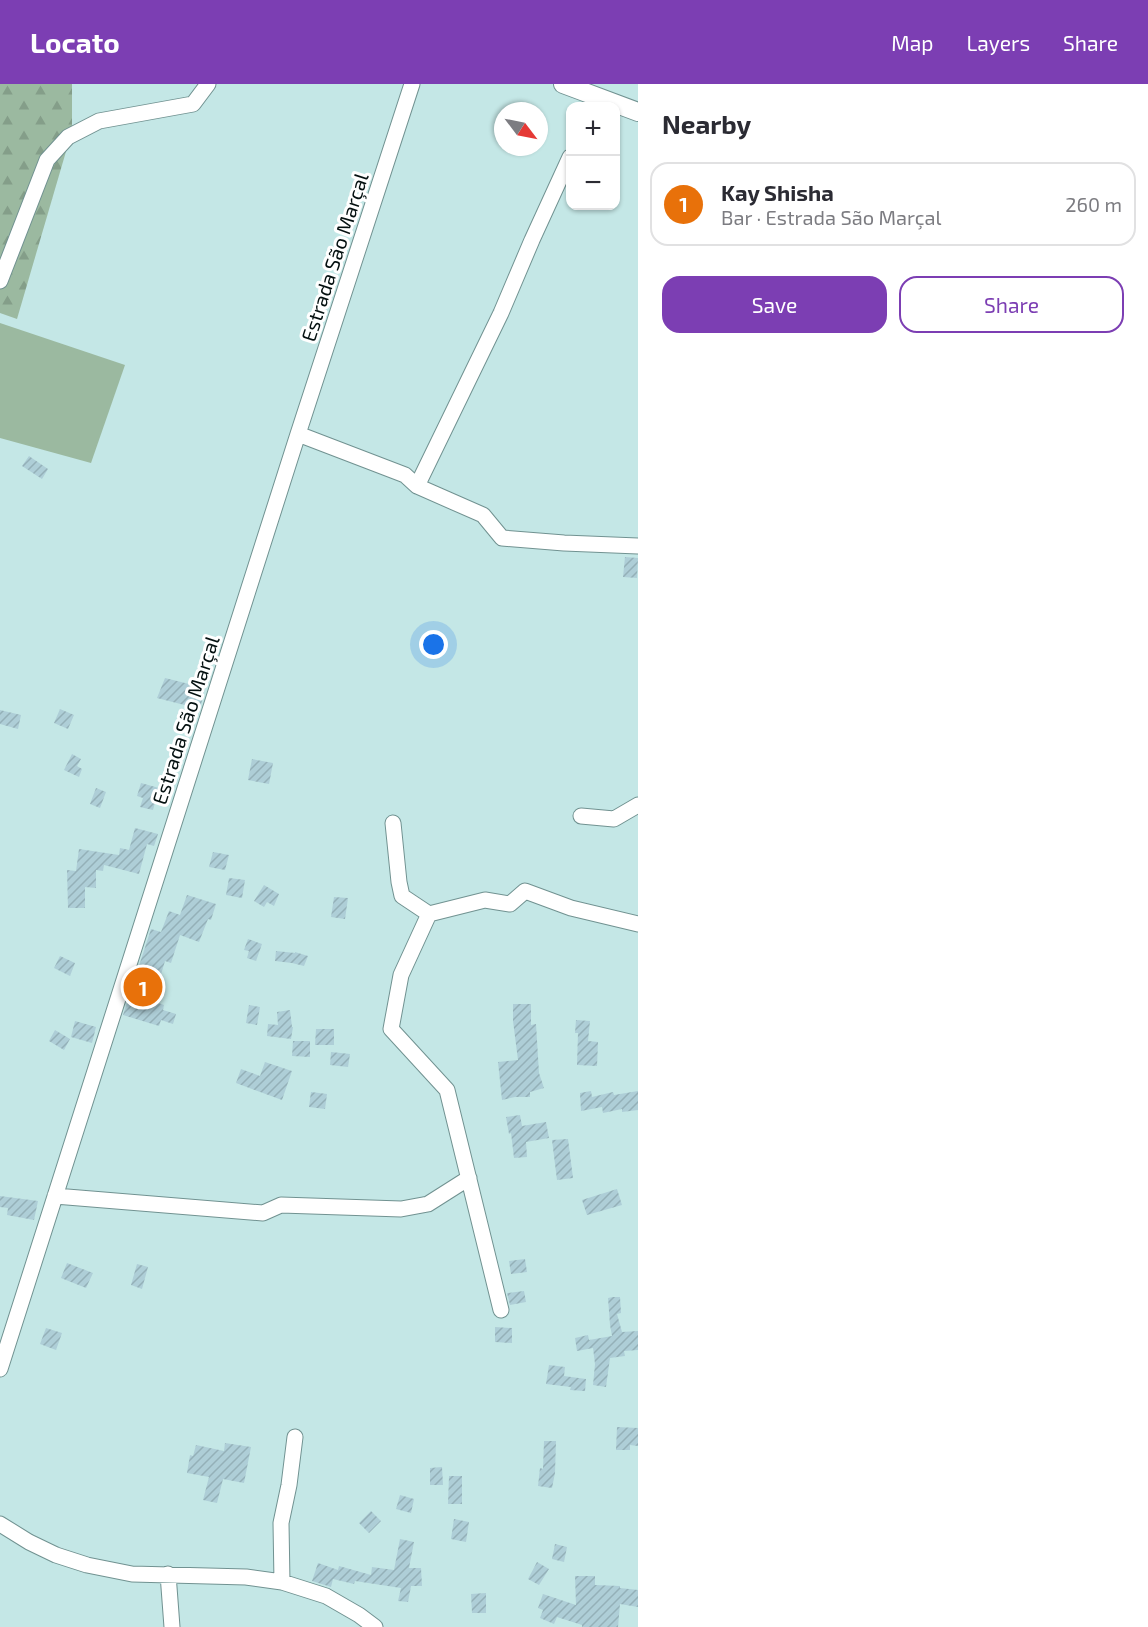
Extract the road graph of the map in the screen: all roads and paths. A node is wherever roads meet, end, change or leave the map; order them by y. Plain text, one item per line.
1 (208, 84) edge
2 (412, 84) edge
3 (563, 84) edge
4 (594, 102) edge
5 (620, 108) edge
6 (638, 112) edge
7 (566, 166) edge
8 (0, 281) edge
9 (298, 434) junction
10 (417, 486) junction
11 (638, 546) edge
12 (638, 805) edge
13 (581, 816) dead end
14 (393, 823) dead end
15 (429, 914) junction
16 (638, 924) edge
17 (469, 1178) junction
18 (55, 1196) junction
19 (501, 1310) dead end
20 (0, 1369) edge
21 (295, 1437) dead end
22 (0, 1524) edge
23 (168, 1574) junction
24 (282, 1582) junction
25 (172, 1627) edge
26 (375, 1627) edge

1 - 8 street
2 - 9 street, Estrada São Marçal
3 - 4 main road
5 - 6 main road
7 - 10 street
9 - 10 street
9 - 18 street, Estrada São Marçal
10 - 11 street
12 - 13 street
14 - 15 street
15 - 16 street
15 - 17 street
17 - 18 street
17 - 19 street
18 - 20 street, Estrada São Marçal
21 - 24 street
22 - 23 street
23 - 24 street
23 - 25 street
24 - 26 street

